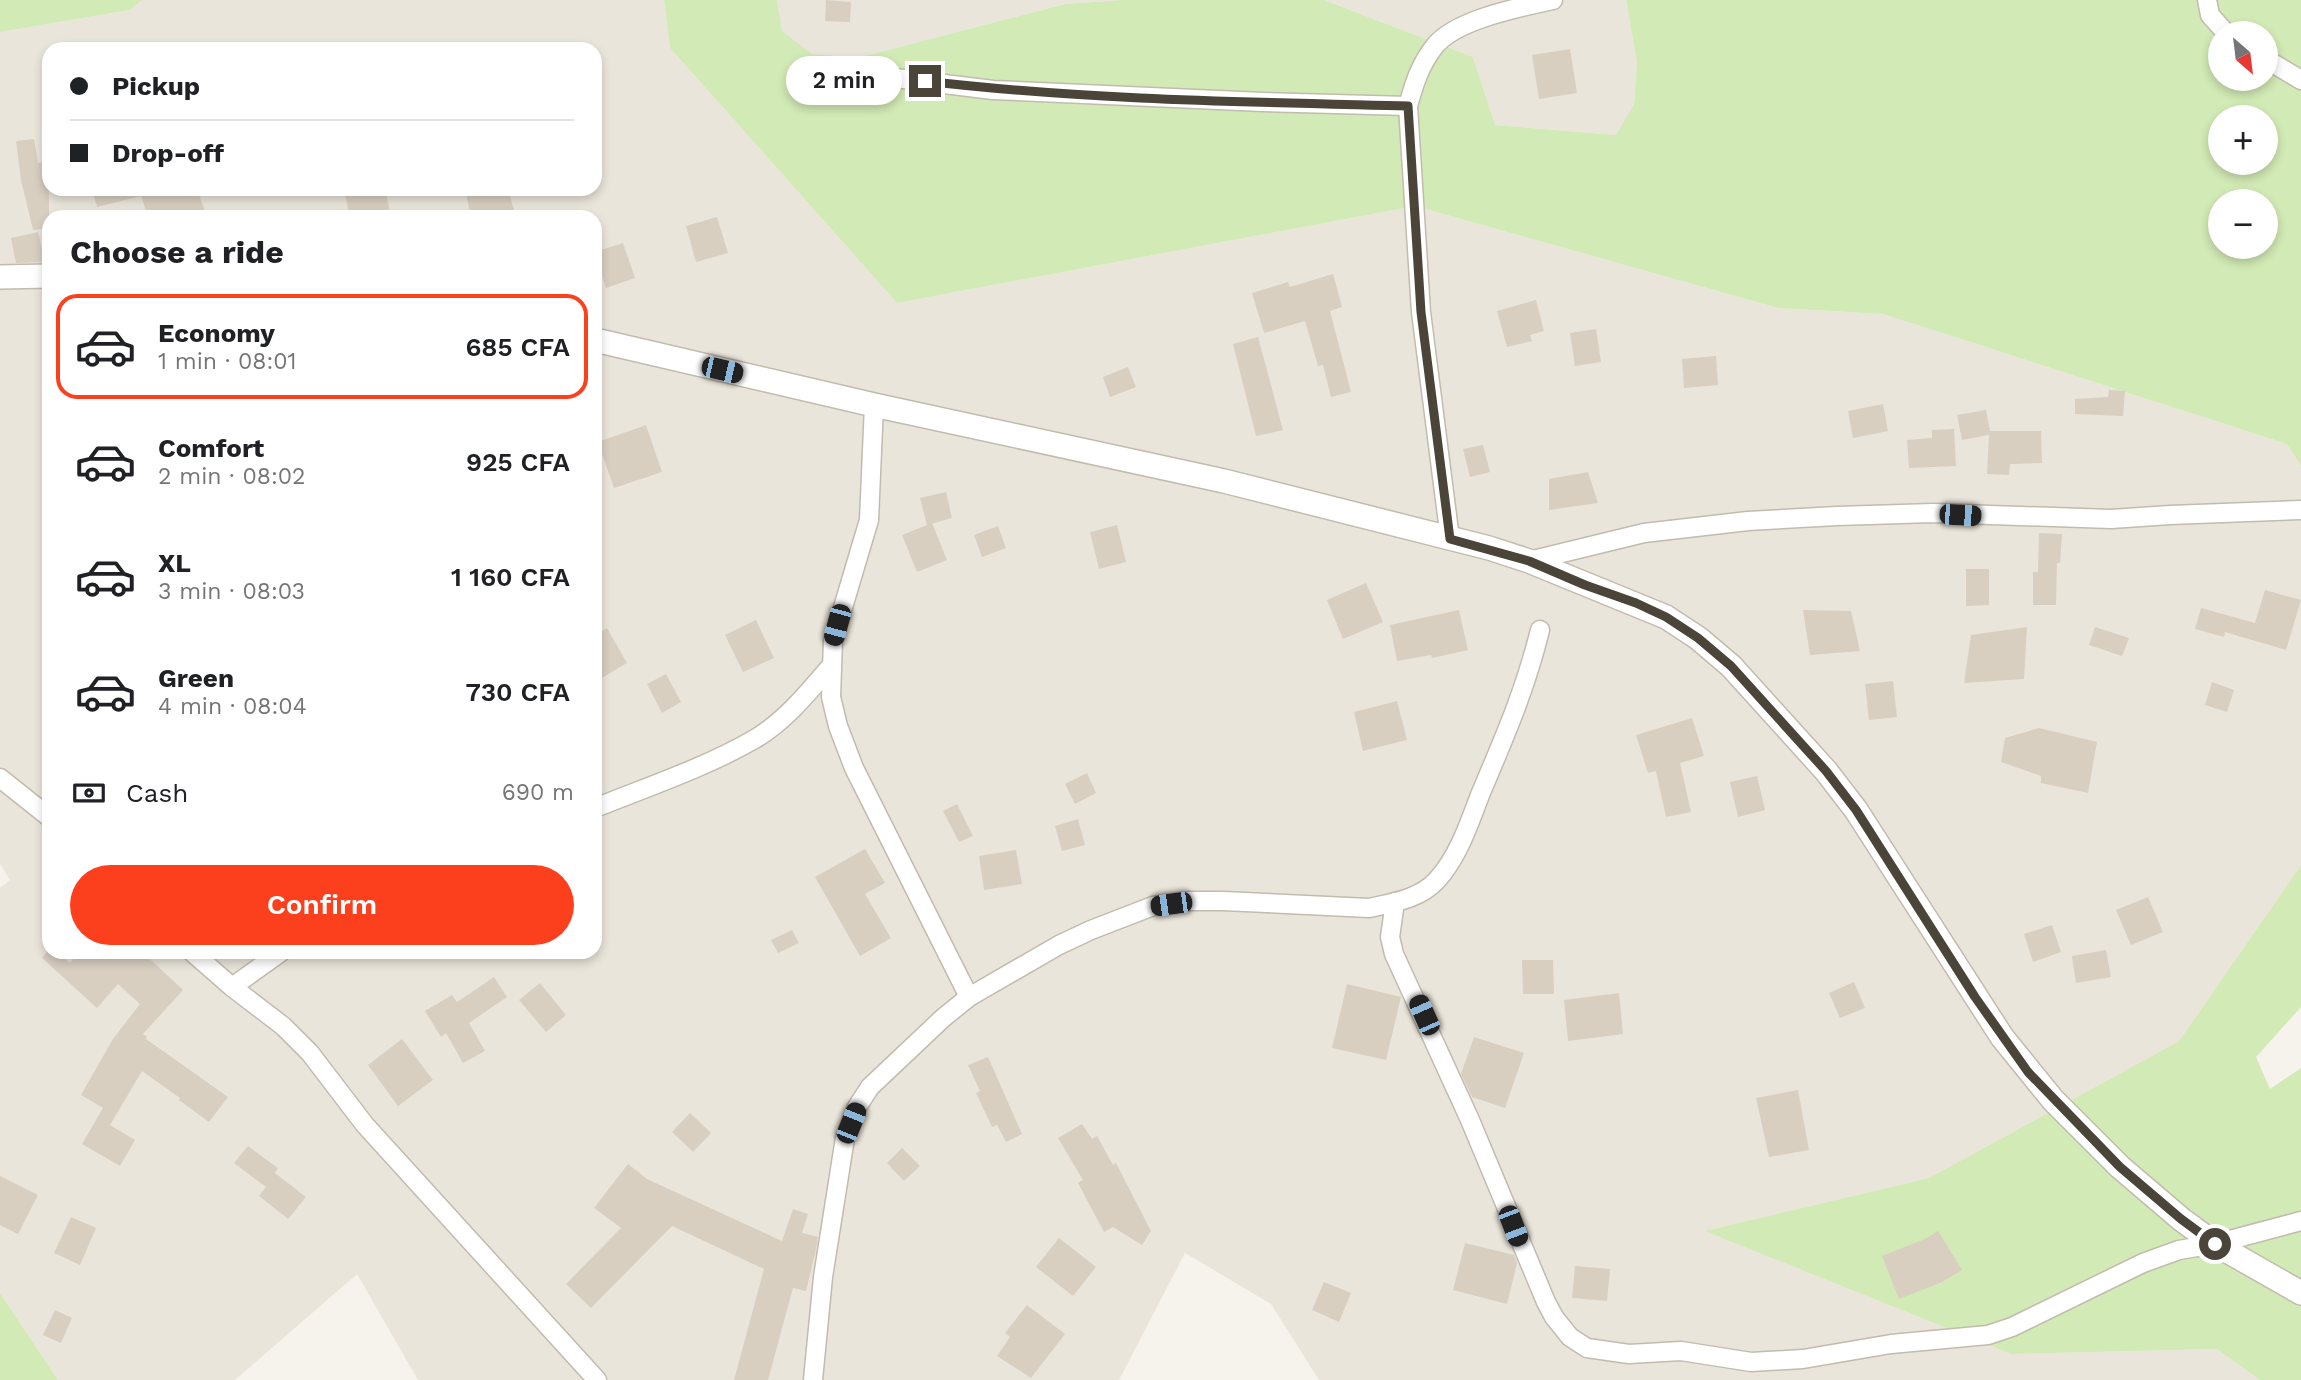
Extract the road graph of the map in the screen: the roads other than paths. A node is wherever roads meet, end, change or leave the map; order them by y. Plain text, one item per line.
1 (1553, 0) edge
2 (2207, 0) edge
3 (2215, 21) edge
4 (2278, 66) edge
5 (822, 74) dead end
6 (2301, 79) edge
7 (1408, 106) junction
8 (42, 276) edge
9 (0, 277) edge
10 (602, 342) edge
11 (874, 405) junction
12 (2301, 510) edge
13 (1450, 539) junction
14 (1529, 561) junction
15 (1540, 630) dead end
16 (830, 667) junction
17 (0, 778) edge
18 (602, 805) edge
19 (42, 811) edge
20 (1395, 902) junction
21 (200, 959) edge
22 (271, 959) edge
23 (232, 987) junction
24 (969, 997) junction
25 (2301, 1222) edge
26 (2215, 1244) junction
27 (2301, 1293) edge
28 (591, 1378) edge
29 (813, 1380) edge

1 - 7 street
2 - 3 street
4 - 6 street
5 - 7 street
7 - 13 street
8 - 9 street
10 - 11 street
11 - 13 street
11 - 16 street
12 - 14 street
13 - 14 street
14 - 26 street
15 - 20 street
16 - 18 street
16 - 24 street
17 - 19 street
20 - 24 street
20 - 26 street
21 - 23 street
22 - 23 street
23 - 28 street
24 - 29 street
25 - 26 street
26 - 27 street

